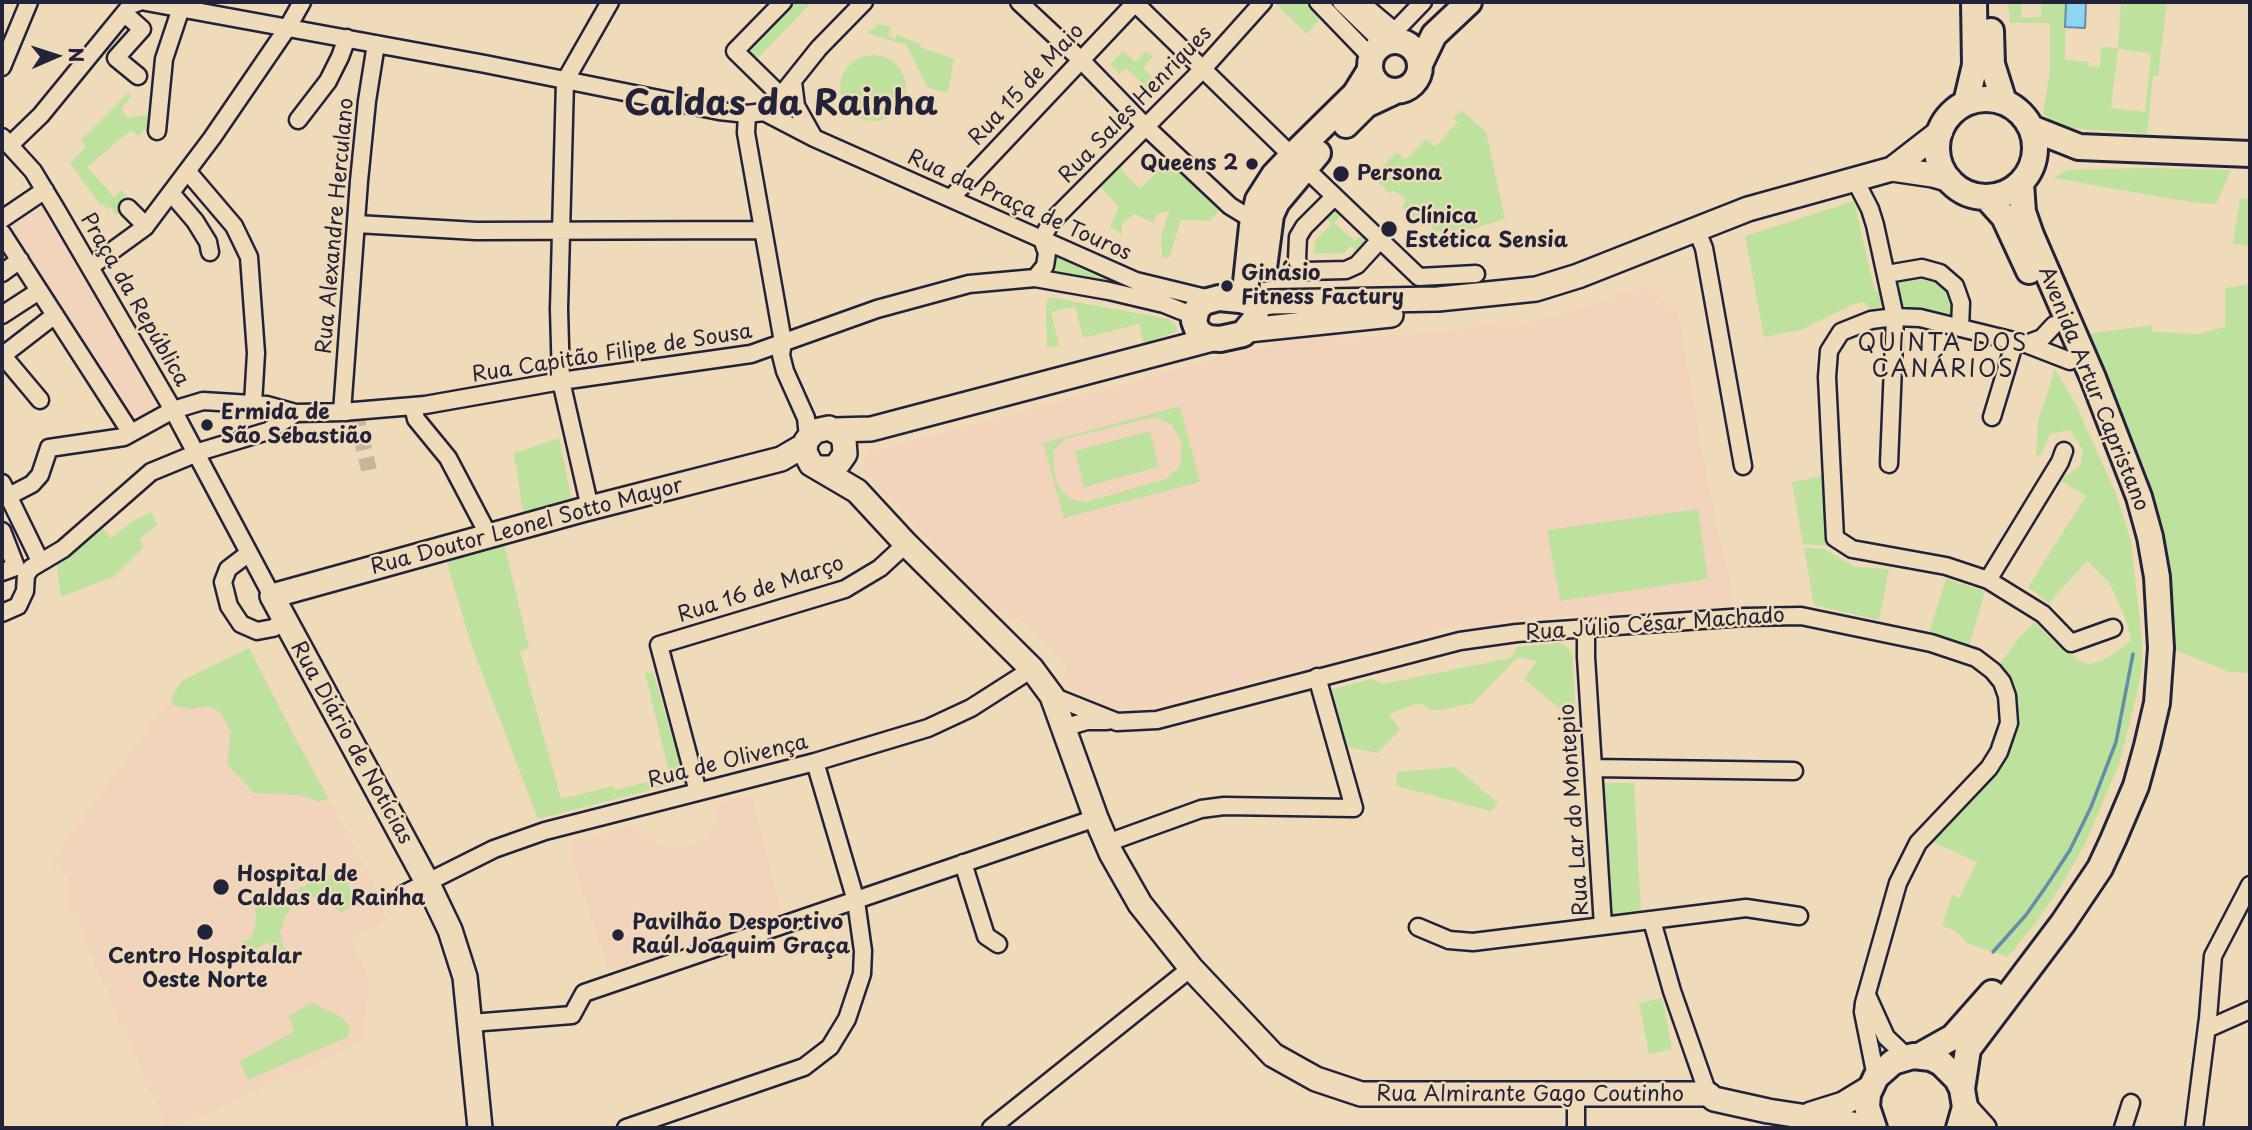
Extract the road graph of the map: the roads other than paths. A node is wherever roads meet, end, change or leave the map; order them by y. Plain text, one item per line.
1 (29, 2) edge
2 (139, 2) edge
3 (146, 2) edge
4 (302, 2) edge
5 (610, 2) edge
6 (783, 2) edge
7 (864, 2) edge
8 (1019, 2) edge
9 (1135, 2) edge
10 (1263, 2) edge
11 (1318, 2) edge
12 (1341, 2) edge
13 (1360, 2) edge
14 (1423, 2) edge
15 (1446, 2) edge
16 (1469, 2) edge
17 (1975, 2) edge
18 (1990, 2) edge
19 (181, 8) junction
20 (125, 14) junction
21 (288, 27) junction
22 (347, 38) junction
23 (376, 44) junction
24 (1382, 52) junction
25 (164, 59) junction
26 (1080, 59) junction
27 (1420, 64) junction
28 (2, 67) edge
29 (1202, 70) junction
30 (565, 81) junction
31 (793, 82) junction
32 (1396, 91) junction
33 (781, 96) junction
34 (2004, 102) junction
35 (1966, 103) junction
36 (756, 113) junction
37 (298, 120) dead end
38 (1146, 127) junction
39 (2031, 128) junction
40 (157, 131) dead end
41 (1941, 131) junction
42 (814, 138) junction
43 (6, 141) edge
44 (2079, 147) junction
45 (2250, 154) edge
46 (1298, 162) junction
47 (188, 172) junction
48 (1874, 174) junction
49 (2026, 175) junction
50 (1950, 180) junction
51 (45, 190) junction
52 (171, 193) junction
53 (1334, 197) junction
54 (1986, 197) junction
55 (951, 198) junction
56 (128, 208) dead end
57 (2, 219) edge
58 (1253, 220) junction
59 (357, 224) junction
60 (146, 226) junction
61 (1696, 229) junction
62 (762, 230) junction
63 (561, 231) junction
64 (2, 233) edge
65 (1042, 239) junction
66 (1378, 241) junction
67 (210, 252) dead end
68 (20, 260) junction
69 (90, 267) junction
70 (2, 273) edge
71 (1476, 274) dead end
72 (1887, 274) junction
73 (1035, 278) junction
74 (1536, 289) junction
75 (40, 291) junction
76 (1252, 303) junction
77 (2, 315) edge
78 (55, 315) junction
79 (1895, 317) junction
80 (1203, 320) junction
81 (2054, 325) junction
82 (1960, 328) junction
83 (1248, 330) junction
84 (783, 342) junction
85 (2021, 342) junction
86 (3, 356) edge
87 (2070, 361) junction
88 (561, 381) junction
89 (40, 400) dead end
90 (253, 404) junction
91 (412, 406) junction
92 (173, 410) junction
93 (344, 412) junction
94 (296, 413) junction
95 (1992, 417) dead end
96 (871, 429) junction
97 (131, 433) junction
98 (814, 442) junction
99 (2064, 451) dead end
100 (195, 454) junction
101 (844, 456) junction
102 (1889, 464) dead end
103 (1743, 467) dead end
104 (4, 489) edge
105 (857, 491) junction
106 (590, 508) junction
107 (2, 531) edge
108 (489, 536) junction
109 (905, 544) junction
110 (249, 553) junction
111 (40, 561) junction
112 (2, 572) edge
113 (1987, 580) junction
114 (272, 596) junction
115 (2, 613) edge
116 (285, 621) junction
117 (1586, 628) junction
118 (2113, 628) dead end
119 (1032, 669) junction
120 (1317, 677) junction
121 (1052, 696) junction
122 (1117, 722) junction
123 (1065, 734) junction
124 (815, 762) junction
125 (1593, 768) junction
126 (1794, 771) dead end
127 (698, 792) junction
128 (1096, 818) junction
129 (1107, 843) junction
130 (963, 863) junction
131 (428, 882) junction
132 (2250, 885) edge
133 (404, 894) dead end
134 (856, 901) junction
135 (1799, 916) dead end
136 (1652, 921) junction
137 (1418, 926) dead end
138 (1603, 926) junction
139 (998, 944) dead end
140 (1192, 968) junction
141 (1867, 995) junction
142 (2250, 1010) edge
143 (471, 1023) junction
144 (2207, 1028) junction
145 (1913, 1056) junction
146 (1873, 1082) junction
147 (1708, 1094) junction
148 (1576, 1096) junction
149 (2131, 1103) dead end
150 (1962, 1108) edge
151 (1801, 1116) junction
152 (480, 1128) edge
153 (626, 1128) edge
154 (991, 1128) edge
155 (1576, 1128) edge
156 (1873, 1128) edge
157 (1984, 1128) edge
158 (2123, 1128) edge
159 (2194, 1128) edge

1 - 28 street
2 - 20 street
3 - 19 street, Rua da Praça de Touros
4 - 21 street
5 - 30 street
6 - 33 street
7 - 31 street
8 - 26 street
9 - 26 street, Rua 15 de Maio
9 - 29 street
10 - 29 street, Rua Sales Henriques
11 - 24 street
12 - 24 street
13 - 14 street
15 - 24 main road
16 - 27 main road
17 - 35 main road
18 - 34 main road
19 - 21 street, Rua da Praça de Touros
19 - 25 street
20 - 25 street
20 - 43 street
21 - 22 street, Rua da Praça de Touros
21 - 47 street
22 - 23 street, Rua da Praça de Touros
22 - 37 street
23 - 30 street, Rua da Praça de Touros
23 - 59 street, Rua Alexandre Herculano
24 - 27 main road
24 - 32 main road
24 - 46 main road
25 - 40 street
26 - 38 street
26 - 55 street, Rua 15 de Maio
27 - 32 main road
29 - 38 street, Rua Sales Henriques
29 - 46 street
30 - 36 street, Rua da Praça de Touros
30 - 63 street
31 - 33 street
31 - 42 street
32 - 46 main road
33 - 36 street
34 - 35 main road
34 - 39 main road
35 - 41 main road
36 - 42 street, Rua da Praça de Touros
36 - 62 street
38 - 58 street
38 - 65 street, Rua Sales Henriques
39 - 44 main road
39 - 49 main road
41 - 48 main road
41 - 50 main road
42 - 55 street, Rua da Praça de Touros
43 - 51 street, Praça da República
44 - 45 main road
44 - 49 main road
46 - 53 street
46 - 58 main road
46 - 76 main road
47 - 52 street
47 - 90 street
48 - 50 main road
48 - 61 main road
48 - 72 street
49 - 54 main road
49 - 150 main road, Avenida Artur Capristano
50 - 54 main road
51 - 57 street
51 - 69 street, Praça da República
52 - 60 street
52 - 67 street
53 - 66 street
53 - 66 street
54 - 81 main road, Avenida Artur Capristano
55 - 65 street, Rua da Praça de Touros
56 - 60 street
58 - 76 main road
59 - 63 street
59 - 93 street, Rua Alexandre Herculano
60 - 69 street
61 - 74 main road
61 - 103 street
62 - 63 street
62 - 84 street
63 - 88 street
64 - 68 street
65 - 73 street
65 - 80 street, Rua da Praça de Touros
66 - 71 street
68 - 70 street
68 - 75 street
69 - 92 street, Praça da República
72 - 79 street
72 - 82 street
73 - 80 street, Rua Capitão Filipe de Sousa
73 - 84 street, Rua Capitão Filipe de Sousa
74 - 76 main road
74 - 83 main road
75 - 77 street
75 - 78 street
76 - 80 main road
76 - 83 main road
78 - 86 street
78 - 97 street
79 - 82 street
79 - 102 street
79 - 113 street
80 - 83 main road
80 - 96 main road, Rua Doutor Leonel Sotto Mayor
81 - 85 street
81 - 87 main road, Avenida Artur Capristano
82 - 85 street
84 - 88 street, Rua Capitão Filipe de Sousa
84 - 98 street
85 - 87 street
85 - 95 street
86 - 89 street
87 - 145 main road, Avenida Artur Capristano
88 - 91 street, Rua Capitão Filipe de Sousa
88 - 106 street
90 - 92 street, Rua Capitão Filipe de Sousa
90 - 94 street, Rua Capitão Filipe de Sousa
91 - 93 street, Rua Capitão Filipe de Sousa
91 - 108 street
92 - 97 street, Praça da República
92 - 100 street, Rua Diário de Notícias
93 - 94 street, Rua Capitão Filipe de Sousa
94 - 100 street
96 - 98 main road, Rua Doutor Leonel Sotto Mayor
96 - 101 main road, Rua Doutor Leonel Sotto Mayor
97 - 104 street, Praça da República
98 - 101 main road
98 - 105 main road
98 - 106 main road, Rua Doutor Leonel Sotto Mayor
99 - 113 street
100 - 110 street, Rua Diário de Notícias
100 - 111 street
101 - 105 main road
104 - 111 street
105 - 109 main road
106 - 108 main road, Rua Doutor Leonel Sotto Mayor
107 - 112 street
108 - 114 main road, Rua Doutor Leonel Sotto Mayor
109 - 119 main road
109 - 127 street, Rua 16 de Março
110 - 114 street, Rua Diário de Notícias
110 - 116 street
111 - 115 street
113 - 118 street
114 - 116 main road, Rua Diário de Notícias
116 - 131 main road, Rua Diário de Notícias
117 - 120 street, Rua Júlio César Machado
117 - 125 street, Rua Lar do Montepio
117 - 141 street, Rua Júlio César Machado
119 - 121 main road
119 - 124 street, Rua de Olivença
120 - 122 street, Rua Júlio César Machado
120 - 129 street
121 - 122 street, Rua Júlio César Machado
121 - 123 main road, Rua Almirante Gago Coutinho
122 - 123 street, Rua Júlio César Machado
123 - 128 main road, Rua Almirante Gago Coutinho
124 - 127 street, Rua de Olivença
124 - 134 street
125 - 126 street
125 - 138 street, Rua Lar do Montepio
127 - 131 street, Rua de Olivença
128 - 129 main road, Rua Almirante Gago Coutinho
128 - 130 street
129 - 140 main road, Rua Almirante Gago Coutinho
130 - 134 street
130 - 139 street
131 - 133 street, Rua de Olivença
131 - 143 main road, Rua Diário de Notícias
132 - 144 street
134 - 143 street
134 - 153 street
135 - 136 street
136 - 138 street
136 - 147 street
137 - 138 street, Rua Lar do Montepio
140 - 148 main road, Rua Almirante Gago Coutinho
140 - 154 street
141 - 145 street
141 - 146 street, Rua Júlio César Machado
142 - 144 street
143 - 152 main road, Rua Diário de Notícias
144 - 159 street
145 - 146 main road, Avenida Artur Capristano
145 - 150 main road
146 - 151 main road, Rua Almirante Gago Coutinho
146 - 156 main road
147 - 148 main road, Rua Almirante Gago Coutinho
147 - 151 main road, Rua Almirante Gago Coutinho
148 - 155 street
149 - 158 street
150 - 157 main road
151 - 156 main road, Rua Almirante Gago Coutinho

